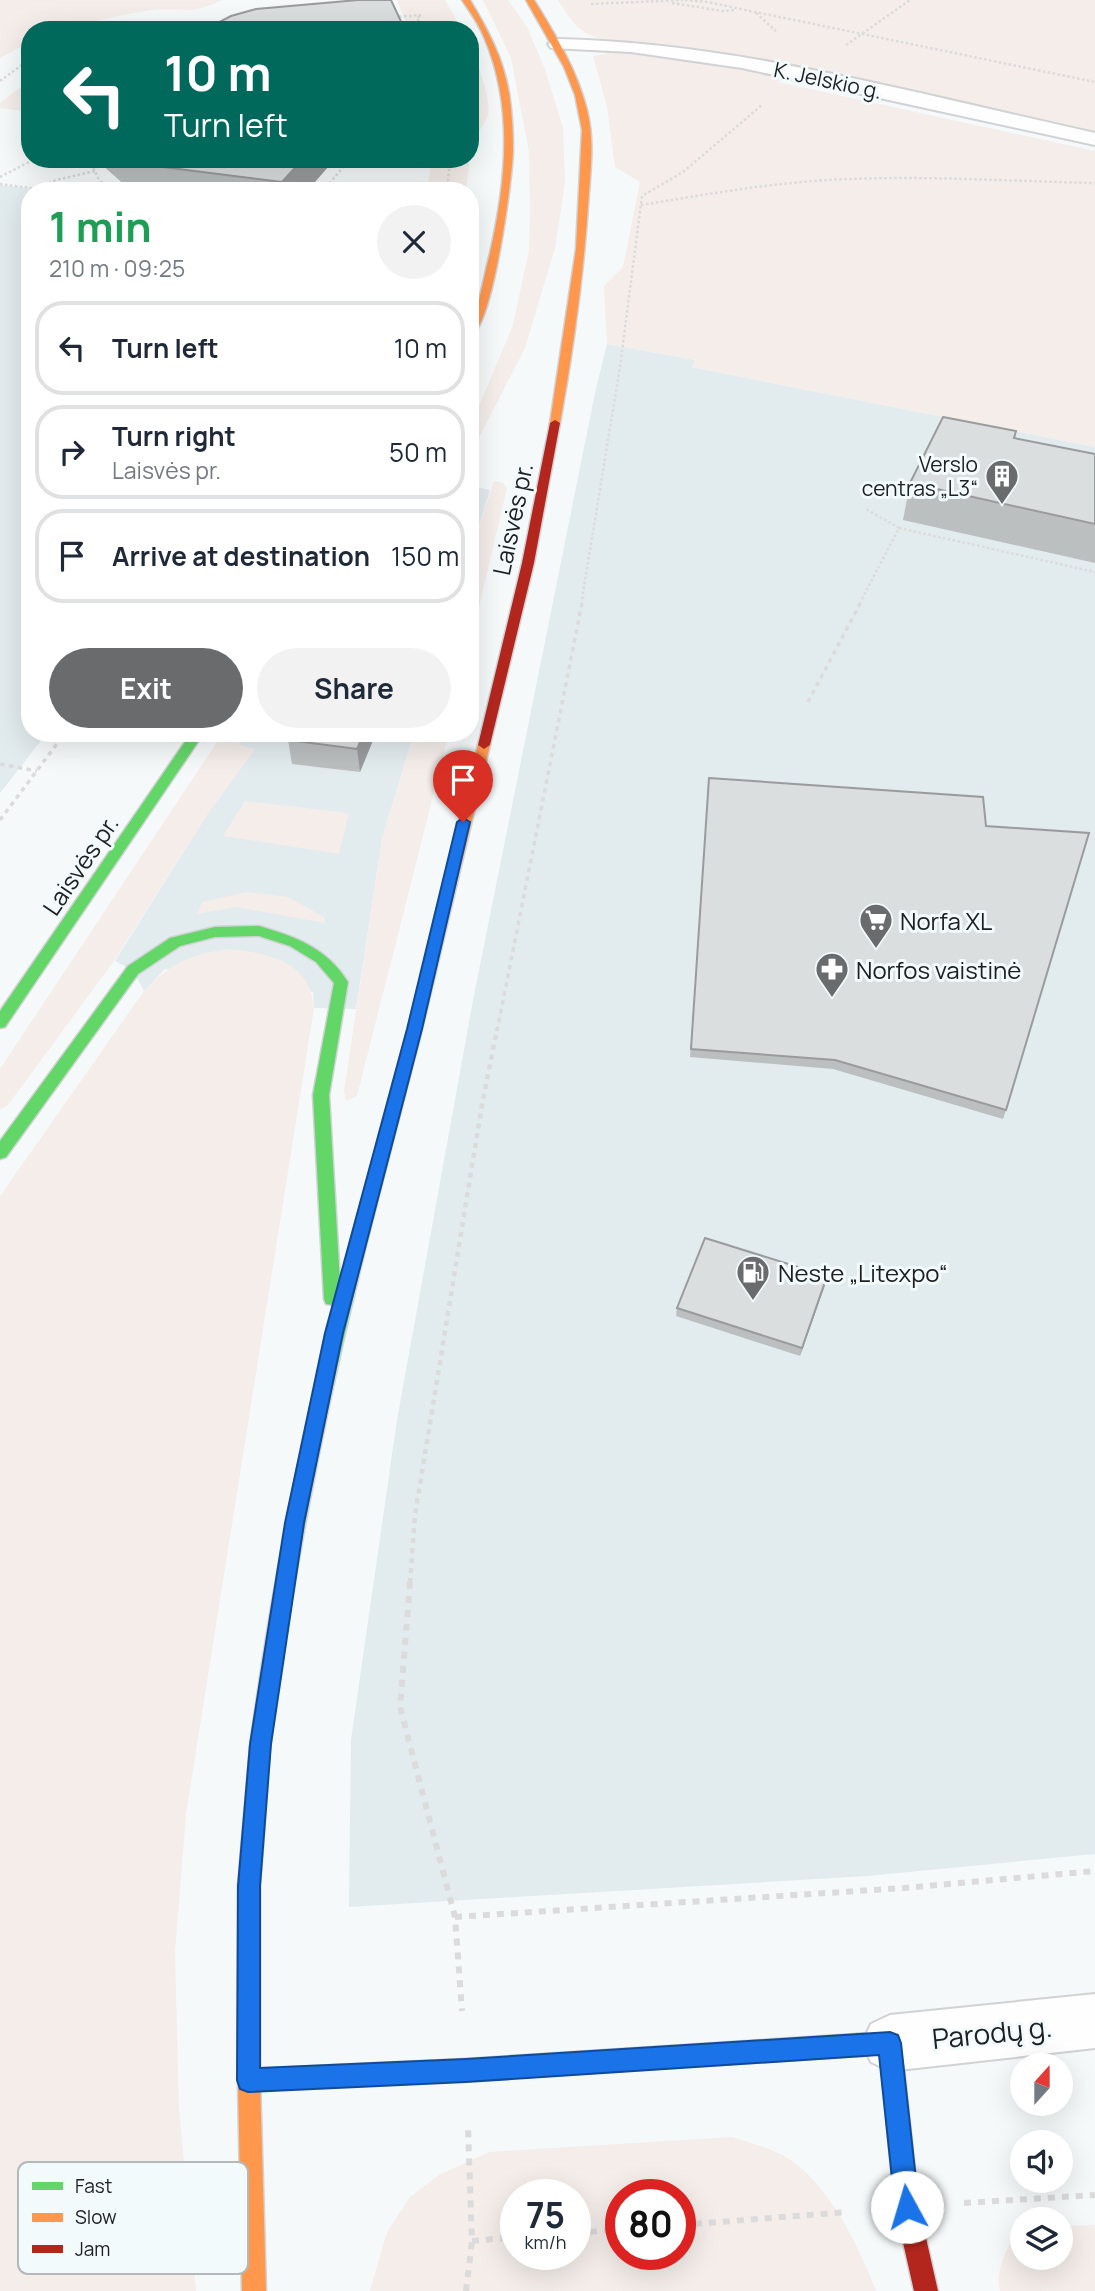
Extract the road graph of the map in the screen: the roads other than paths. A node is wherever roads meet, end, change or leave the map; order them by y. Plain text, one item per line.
1 (466, 0) edge
2 (530, 0) edge
3 (557, 44) junction
4 (1095, 139) edge
5 (479, 314) edge
6 (192, 742) edge
7 (0, 1023) edge
8 (0, 1153) edge
9 (334, 1333) junction
10 (1095, 2021) edge
11 (890, 2043) junction
12 (248, 2080) junction
13 (254, 2291) edge
14 (926, 2291) edge

1 - 5 main road
2 - 3 main road, Laisvės pr.
3 - 4 street, K. Jelskio g.
3 - 9 main road, Laisvės pr.
6 - 7 main road, Laisvės pr.
8 - 9 main road
9 - 12 main road, Laisvės pr.
10 - 11 street, Parodų g.
11 - 12 main road
11 - 14 main road
12 - 13 main road, Laisvės pr.

